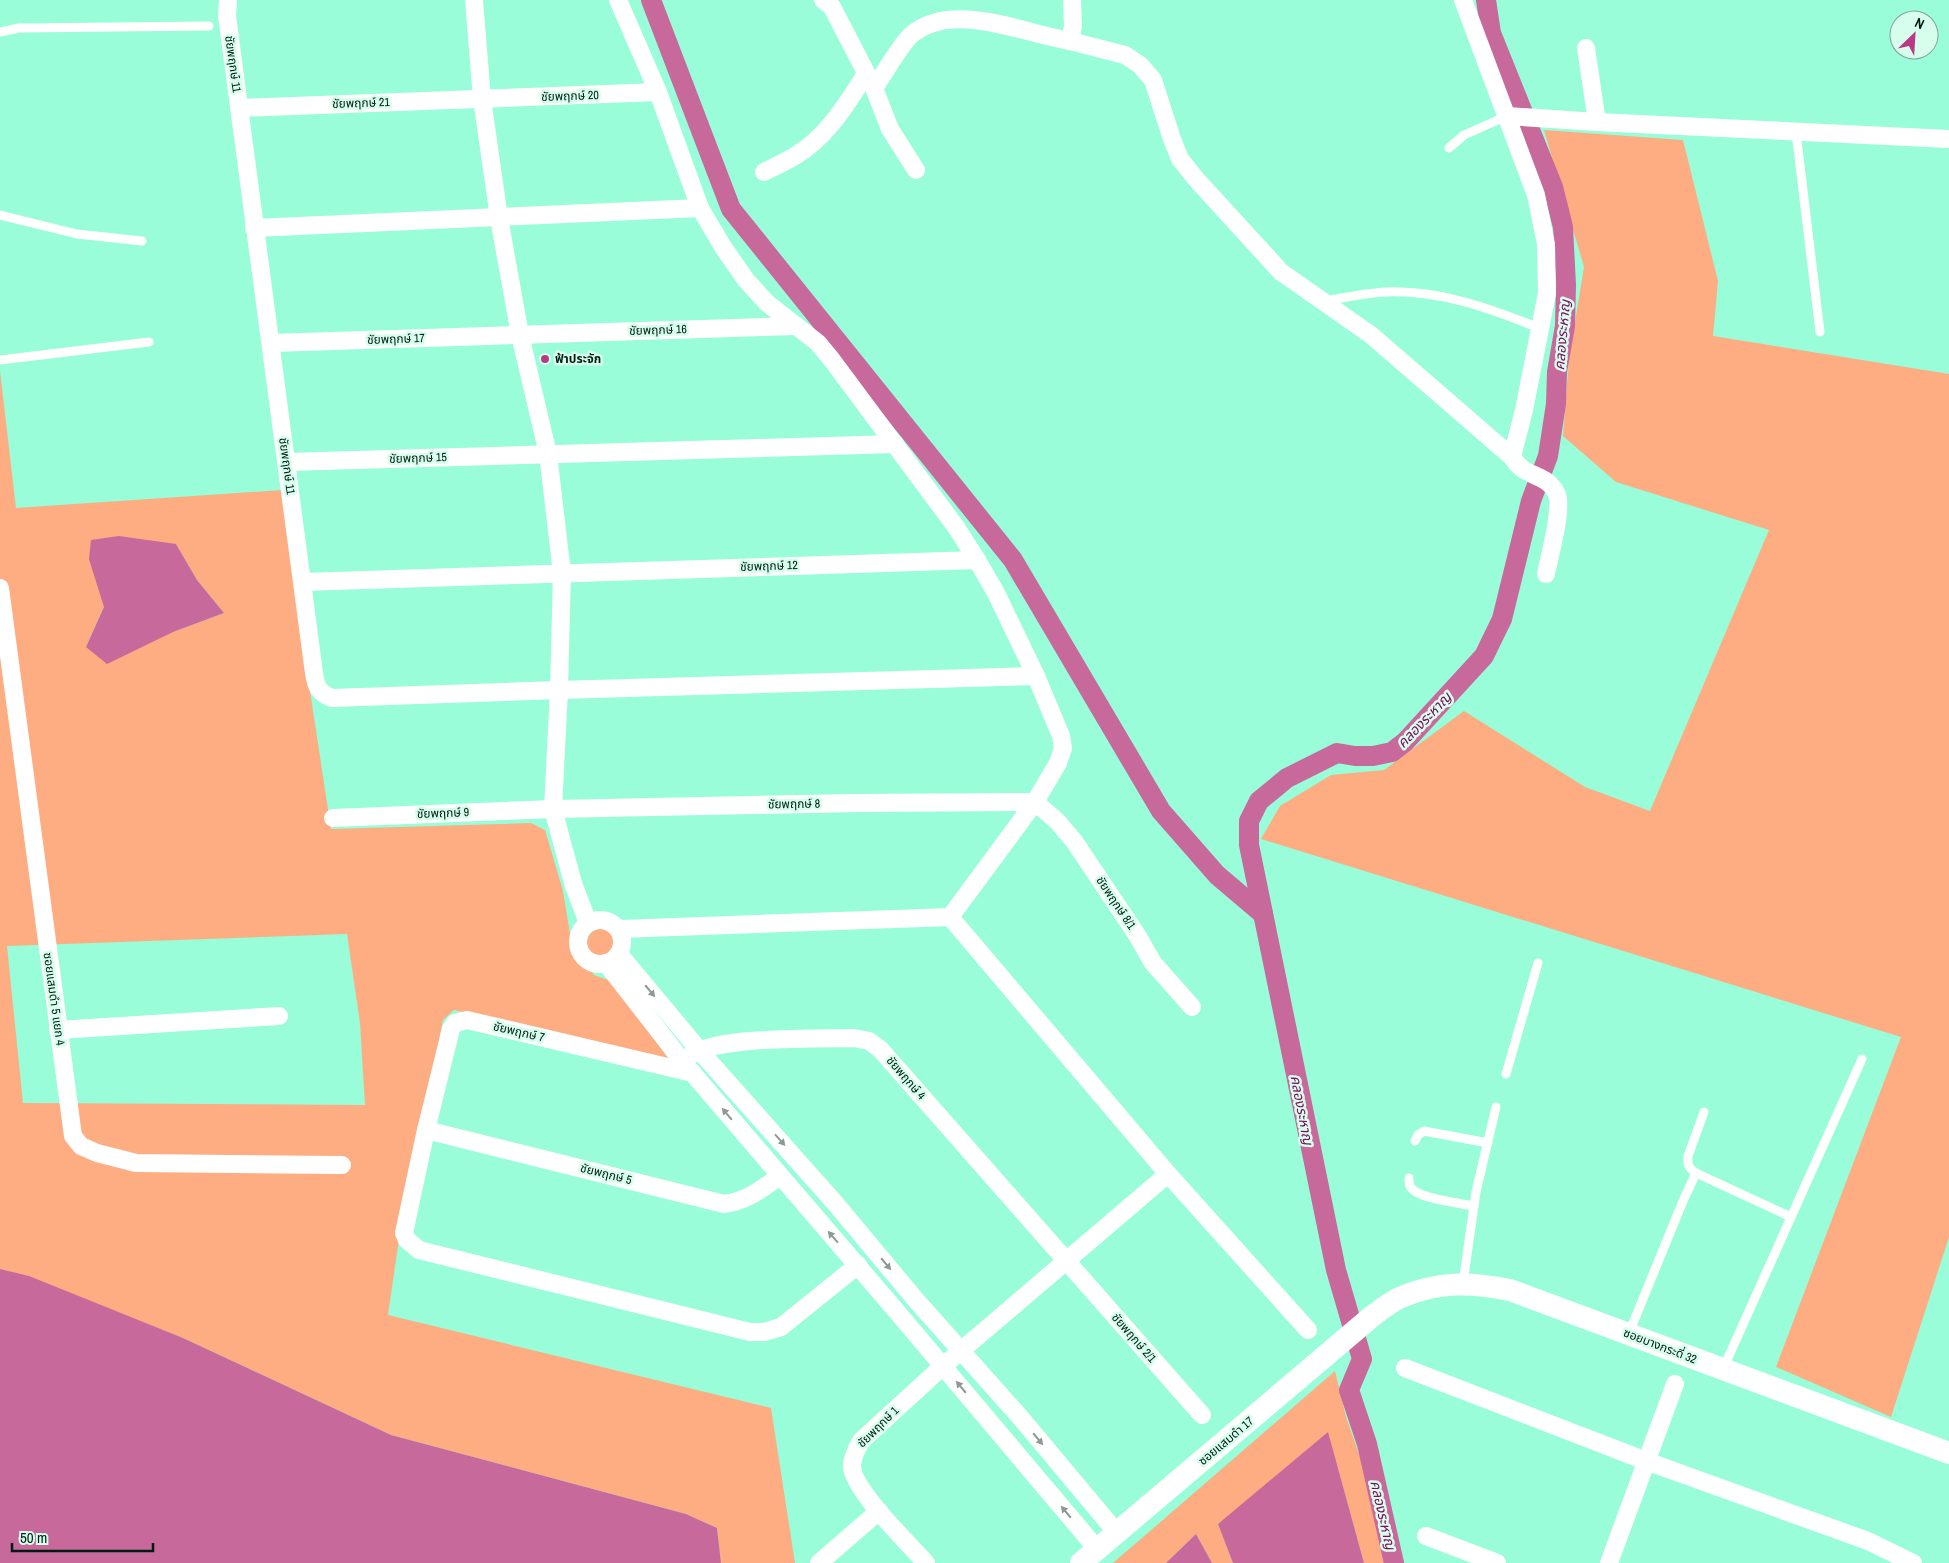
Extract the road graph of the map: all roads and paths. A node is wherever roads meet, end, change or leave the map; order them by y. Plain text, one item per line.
1 (228, 0) edge
2 (474, 0) edge
3 (618, 0) edge
4 (823, 0) edge
5 (1072, 0) edge
6 (1464, 0) edge
7 (209, 26) dead end
8 (0, 32) edge
9 (1070, 41) junction
10 (1586, 48) dead end
11 (870, 81) junction
12 (658, 92) junction
13 (482, 99) junction
14 (239, 108) junction
15 (1511, 116) junction
16 (1597, 122) junction
17 (1796, 132) junction
18 (1949, 138) edge
19 (1449, 148) dead end
20 (916, 170) dead end
21 (764, 172) dead end
22 (700, 208) junction
23 (0, 215) edge
24 (499, 218) junction
25 (254, 228) junction
26 (142, 241) dead end
27 (1322, 301) junction
28 (796, 326) junction
29 (1539, 328) junction
30 (1820, 332) dead end
31 (520, 335) junction
32 (149, 342) dead end
33 (271, 343) junction
34 (0, 360) edge
35 (895, 444) junction
36 (548, 454) junction
37 (1512, 457) junction
38 (287, 462) junction
39 (977, 560) junction
40 (562, 572) junction
41 (1546, 574) dead end
42 (303, 582) junction
43 (0, 588) edge
44 (1036, 676) junction
45 (559, 690) junction
46 (1035, 802) junction
47 (553, 809) junction
48 (333, 818) dead end
49 (950, 917) junction
50 (588, 923) junction
51 (619, 929) junction
52 (612, 959) junction
53 (1538, 963) dead end
54 (1192, 1007) dead end
55 (278, 1016) dead end
56 (58, 1030) junction
57 (699, 1050) junction
58 (1862, 1059) dead end
59 (688, 1067) junction
60 (1506, 1074) dead end
61 (1496, 1107) dead end
62 (1704, 1112) dead end
63 (426, 1130) junction
64 (1415, 1141) dead end
65 (1488, 1143) junction
66 (342, 1164) dead end
67 (1696, 1173) junction
68 (1168, 1174) junction
69 (780, 1176) junction
70 (1409, 1178) dead end
71 (835, 1203) junction
72 (1474, 1206) junction
73 (817, 1217) junction
74 (1791, 1217) junction
75 (1066, 1260) junction
76 (858, 1265) junction
77 (1463, 1283) junction
78 (915, 1299) junction
79 (898, 1312) junction
80 (1370, 1318) joint
81 (1308, 1330) dead end
82 (1628, 1334) junction
83 (961, 1351) junction
84 (943, 1366) junction
85 (1405, 1368) dead end
86 (1722, 1369) junction
87 (1675, 1384) dead end
88 (1202, 1415) dead end
89 (1020, 1417) junction
90 (1000, 1434) junction
91 (1949, 1453) edge
92 (1646, 1461) junction
93 (879, 1511) junction
94 (1117, 1533) junction
95 (1426, 1536) dead end
96 (1089, 1556) edge
97 (819, 1563) edge
98 (926, 1563) edge
99 (1497, 1563) edge
100 (1609, 1563) edge
101 (1913, 1563) edge

1 - 14 street, ชัยพฤกษ์ 11
2 - 13 street
3 - 12 street
4 - 11 street
5 - 9 street
6 - 15 street
7 - 8 lane
9 - 11 street
9 - 27 street
10 - 16 street
11 - 20 street
11 - 21 street
12 - 13 street, ชัยพฤกษ์ 20
12 - 22 street
13 - 14 street, ชัยพฤกษ์ 21
13 - 24 street
14 - 25 street, ชัยพฤกษ์ 11
15 - 16 street
15 - 19 lane
15 - 29 street
16 - 17 street
17 - 18 street
17 - 30 lane
22 - 24 street
22 - 28 street
23 - 26 lane
24 - 25 street
24 - 31 street
25 - 33 street, ชัยพฤกษ์ 11
27 - 29 lane
27 - 37 street
28 - 31 street, ชัยพฤกษ์ 16
28 - 35 street
29 - 37 street
31 - 33 street, ชัยพฤกษ์ 17
31 - 36 street
32 - 34 lane
33 - 38 street, ชัยพฤกษ์ 11
35 - 36 street, ชัยพฤกษ์ 15
35 - 39 street
36 - 38 street, ชัยพฤกษ์ 15
36 - 40 street
37 - 41 street
38 - 42 street, ชัยพฤกษ์ 11
39 - 40 street, ชัยพฤกษ์ 12
39 - 44 street
40 - 42 street, ชัยพฤกษ์ 12
40 - 45 street
42 - 45 street, ชัยพฤกษ์ 11
43 - 56 street, ซอยแสมดำ 5 แยก 4
44 - 45 street, ชัยพฤกษ์ 11
44 - 46 street
45 - 47 street
46 - 47 street, ชัยพฤกษ์ 8
46 - 49 street
46 - 54 street, ชัยพฤกษ์ 8/1
47 - 48 street, ชัยพฤกษ์ 9
47 - 50 street
49 - 51 street
49 - 68 street
50 - 51 street
50 - 52 street
51 - 52 street
52 -> 57 street
52 - 59 street
53 - 60 lane
55 - 56 street
56 - 66 street, ซอยแสมดำ 5 แยก 4
57 - 59 street, ชัยพฤกษ์ 4
57 -> 71 street
57 - 75 street, ชัยพฤกษ์ 4
58 - 74 lane
59 - 63 street, ชัยพฤกษ์ 7
69 -> 59 street
61 - 65 lane
62 - 67 lane
63 - 69 street, ชัยพฤกษ์ 5
63 - 76 street
64 - 65 lane
65 - 72 lane
67 - 74 lane
67 - 82 lane
68 - 75 street, ชัยพฤกษ์ 1
68 - 81 street
69 - 73 street
70 - 72 lane
71 - 73 street
71 -> 78 street
72 - 77 lane
76 -> 73 street
74 - 86 lane
75 - 83 street, ชัยพฤกษ์ 1
75 - 88 street, ชัยพฤกษ์ 2/1
76 - 79 street
77 - 80 street, ซอยบางกระดี่ 32
77 - 82 street, ซอยบางกระดี่ 32
78 - 79 street
78 - 83 street
79 - 84 street
80 - 94 street, ซอยแสมดำ 17
82 - 86 street, ซอยบางกระดี่ 32
83 - 84 street, ชัยพฤกษ์ 1
83 - 89 street
90 -> 84 street
84 - 93 street, ชัยพฤกษ์ 1
85 - 92 street
86 - 91 street, ซอยบางกระดี่ 32
87 - 92 street
89 - 90 street
89 -> 94 street
96 -> 90 street
92 - 100 street
92 - 101 street
93 - 97 street
93 - 98 street, ชัยพฤกษ์ 1
94 - 96 street, ซอยแสมดำ 17
95 - 99 street

